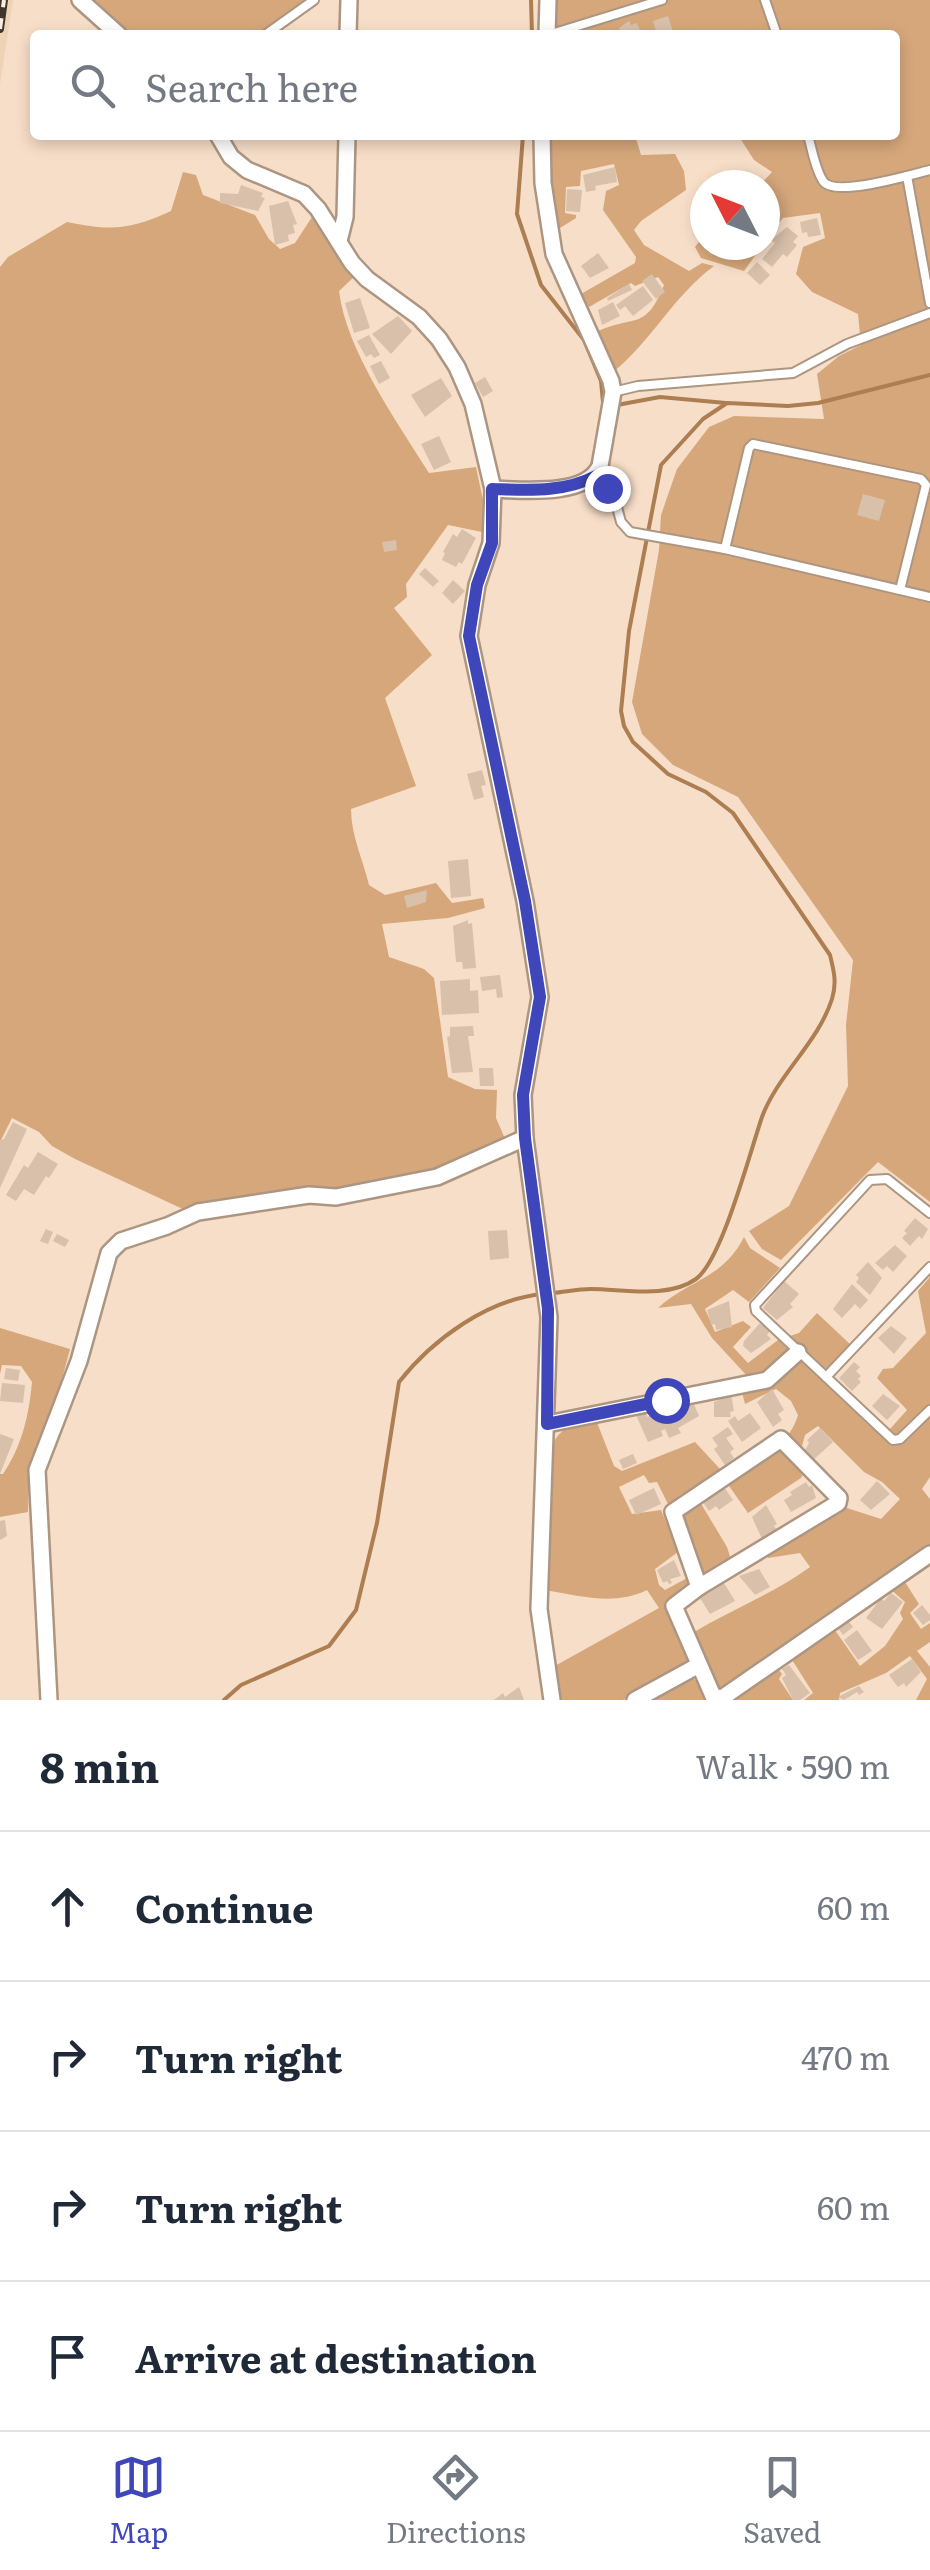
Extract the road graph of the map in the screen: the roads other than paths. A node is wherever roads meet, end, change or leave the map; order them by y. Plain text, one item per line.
1 (80, 0) edge
2 (314, 0) edge
3 (348, 0) edge
4 (548, 0) edge
5 (662, 0) edge
6 (766, 0) edge
7 (113, 30) edge
8 (272, 30) edge
9 (348, 30) edge
10 (548, 30) edge
11 (564, 30) edge
12 (775, 30) edge
13 (221, 140) edge
14 (346, 140) edge
15 (542, 140) edge
16 (810, 140) edge
17 (930, 170) edge
18 (907, 176) junction
19 (925, 237) edge
20 (339, 240) junction
21 (930, 302) edge
22 (930, 314) edge
23 (613, 392) junction
24 (596, 476) junction
25 (492, 489) junction
26 (725, 548) junction
27 (900, 590) junction
28 (930, 596) edge
29 (525, 1138) junction
30 (930, 1213) edge
31 (930, 1267) edge
32 (798, 1352) junction
33 (826, 1377) junction
34 (930, 1410) edge
35 (547, 1424) junction
36 (930, 1554) edge
37 (699, 1587) junction
38 (699, 1665) junction
39 (49, 1700) edge
40 (552, 1700) edge
41 (635, 1700) edge

1 - 7 street
2 - 8 lane
3 - 9 street
4 - 10 street
5 - 11 lane
6 - 12 lane
13 - 20 street
14 - 20 street
15 - 23 street
16 - 18 lane
17 - 18 lane
18 - 19 lane
19 - 21 lane
20 - 25 street
22 - 23 lane
23 - 24 street
24 - 25 street
24 - 26 lane
25 - 29 street
26 - 27 lane
26 - 27 lane
27 - 28 lane
29 - 35 street
29 - 39 street
30 - 32 lane
31 - 33 lane
32 - 33 lane
32 - 35 street
33 - 34 lane
35 - 40 street
36 - 38 street
37 - 37 street
37 - 38 street
38 - 41 street

